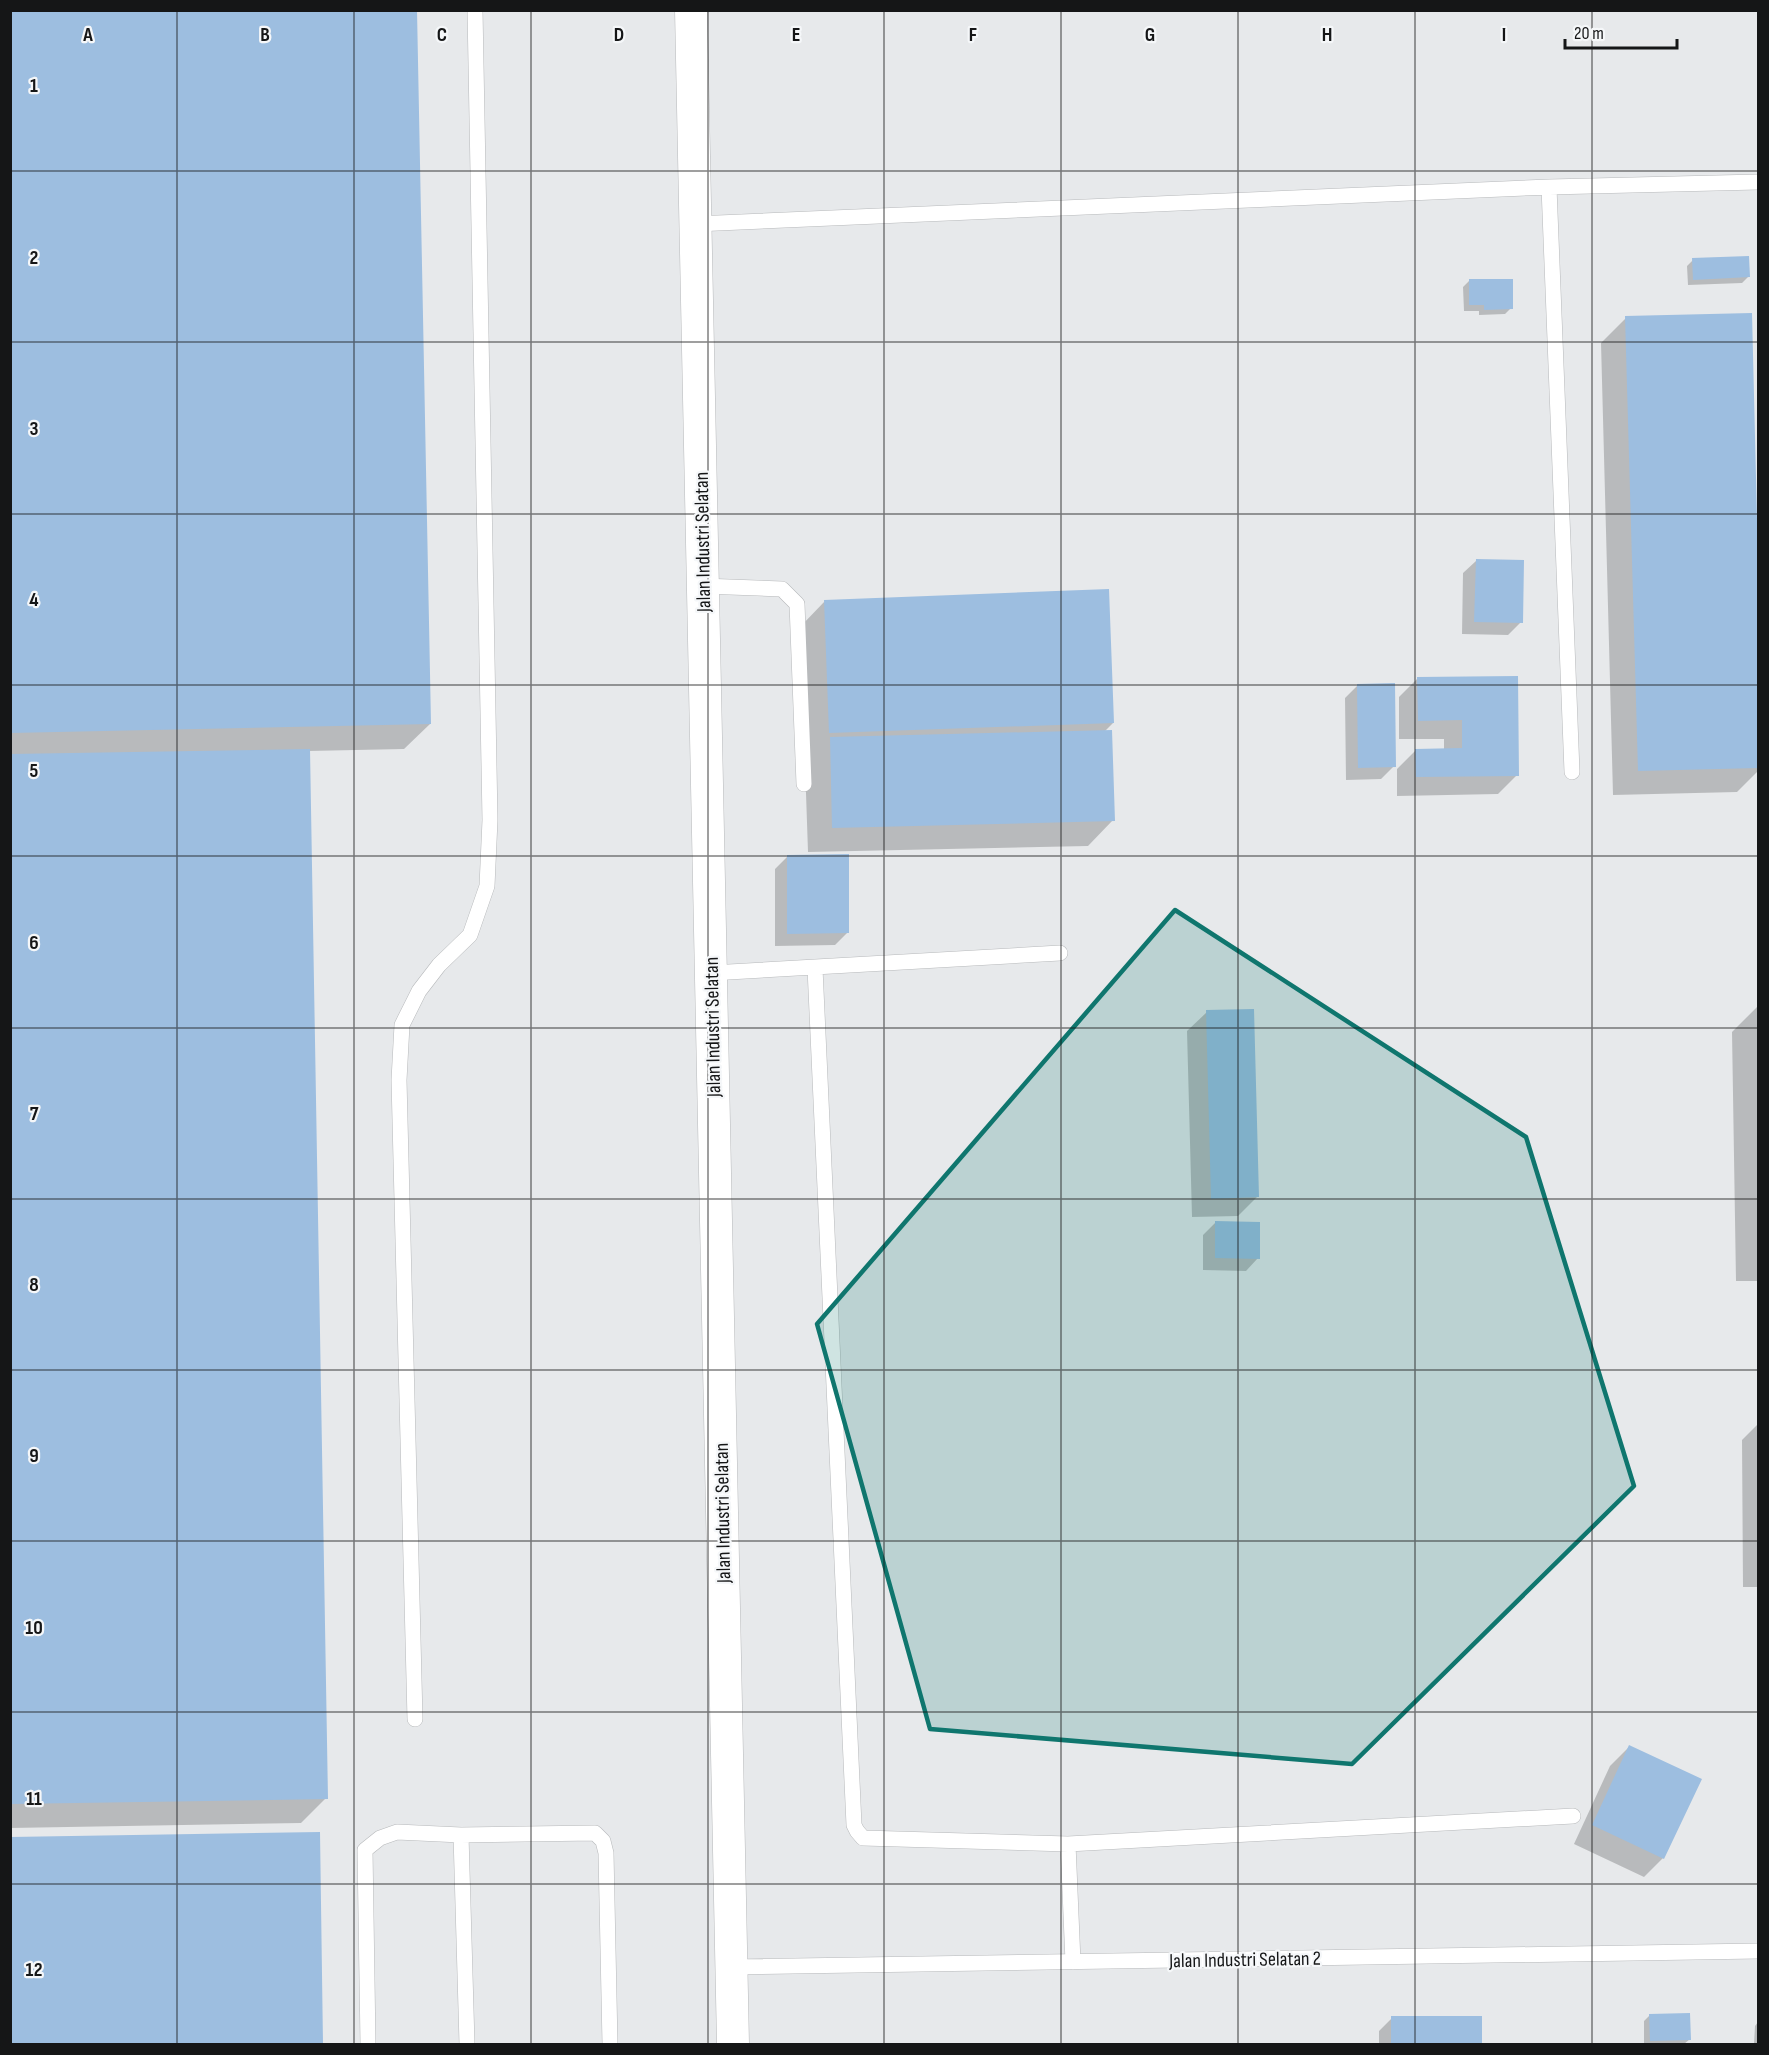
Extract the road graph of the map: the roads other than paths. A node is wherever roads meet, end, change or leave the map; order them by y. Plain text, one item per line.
1 (475, 10) edge
2 (690, 10) edge
3 (1758, 182) edge
4 (1549, 187) junction
5 (695, 224) junction
6 (702, 586) junction
7 (1572, 772) dead end
8 (804, 784) dead end
9 (1060, 953) dead end
10 (814, 968) junction
11 (711, 973) junction
12 (415, 1719) dead end
13 (1573, 1816) dead end
14 (461, 1835) junction
15 (1068, 1844) junction
16 (1758, 1951) edge
17 (1073, 1962) junction
18 (732, 1967) junction
19 (368, 2044) edge
20 (467, 2044) edge
21 (610, 2044) edge
22 (733, 2044) edge

1 - 12 lane
2 - 5 street, Jalan Industri Selatan
3 - 4 lane
4 - 5 lane
4 - 7 lane
5 - 6 street, Jalan Industri Selatan
6 - 8 lane
6 - 11 street, Jalan Industri Selatan
9 - 10 lane
10 - 11 lane
10 - 15 lane
11 - 18 street, Jalan Industri Selatan
13 - 15 lane
14 - 19 lane
14 - 20 lane
14 - 21 lane
15 - 17 lane
16 - 17 lane, Jalan Industri Selatan 2
17 - 18 lane, Jalan Industri Selatan 2
18 - 22 street, Jalan Industri Selatan

